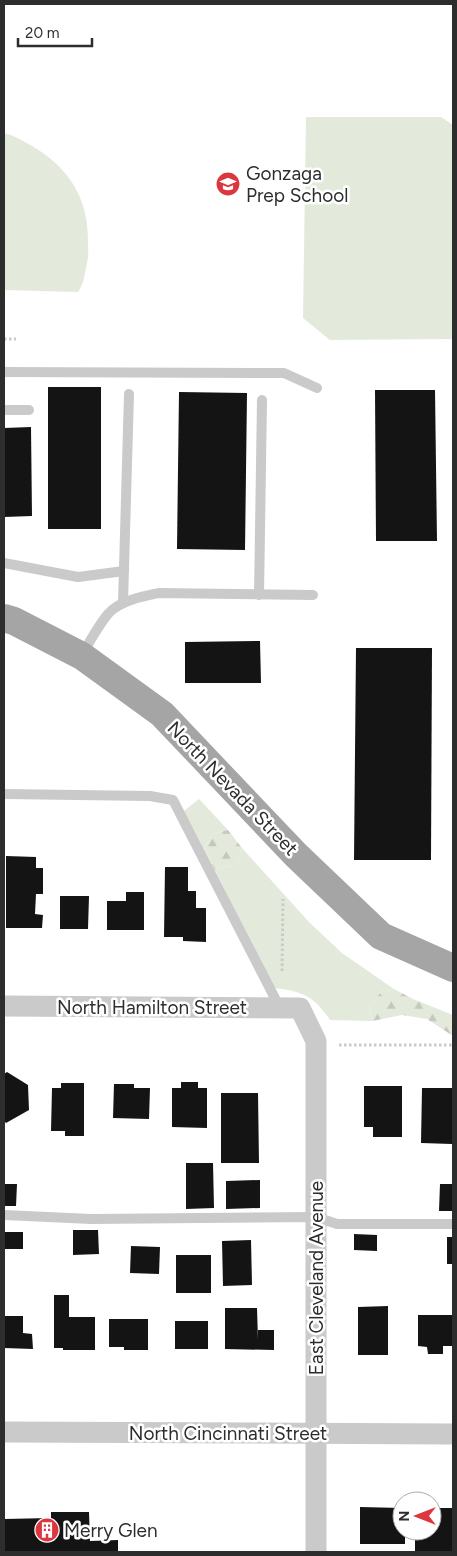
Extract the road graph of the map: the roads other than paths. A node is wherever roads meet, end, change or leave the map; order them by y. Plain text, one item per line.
1 (4, 372) edge
2 (317, 388) dead end
3 (129, 394) dead end
4 (262, 400) dead end
5 (4, 410) edge
6 (30, 410) dead end
7 (4, 563) edge
8 (124, 571) junction
9 (259, 594) junction
10 (314, 595) dead end
11 (123, 603) junction
12 (4, 618) edge
13 (82, 656) junction
14 (4, 794) edge
15 (453, 968) edge
16 (4, 1006) edge
17 (290, 1008) junction
18 (4, 1215) edge
19 (316, 1218) junction
20 (453, 1224) edge
21 (4, 1432) edge
22 (316, 1434) junction
23 (453, 1434) edge
24 (316, 1552) edge

1 - 2 lane
3 - 8 lane
4 - 9 lane
5 - 6 lane
7 - 8 lane
8 - 11 lane
9 - 10 lane
9 - 11 lane
11 - 13 lane
12 - 13 main road, North Nevada Street
13 - 15 main road, North Nevada Street
14 - 17 lane
16 - 17 street, North Hamilton Street
17 - 19 street, East Cleveland Avenue
18 - 19 lane
19 - 20 lane
19 - 22 street, East Cleveland Avenue
21 - 22 street, North Cincinnati Street
22 - 23 street, North Cincinnati Street
22 - 24 street, East Cleveland Avenue

